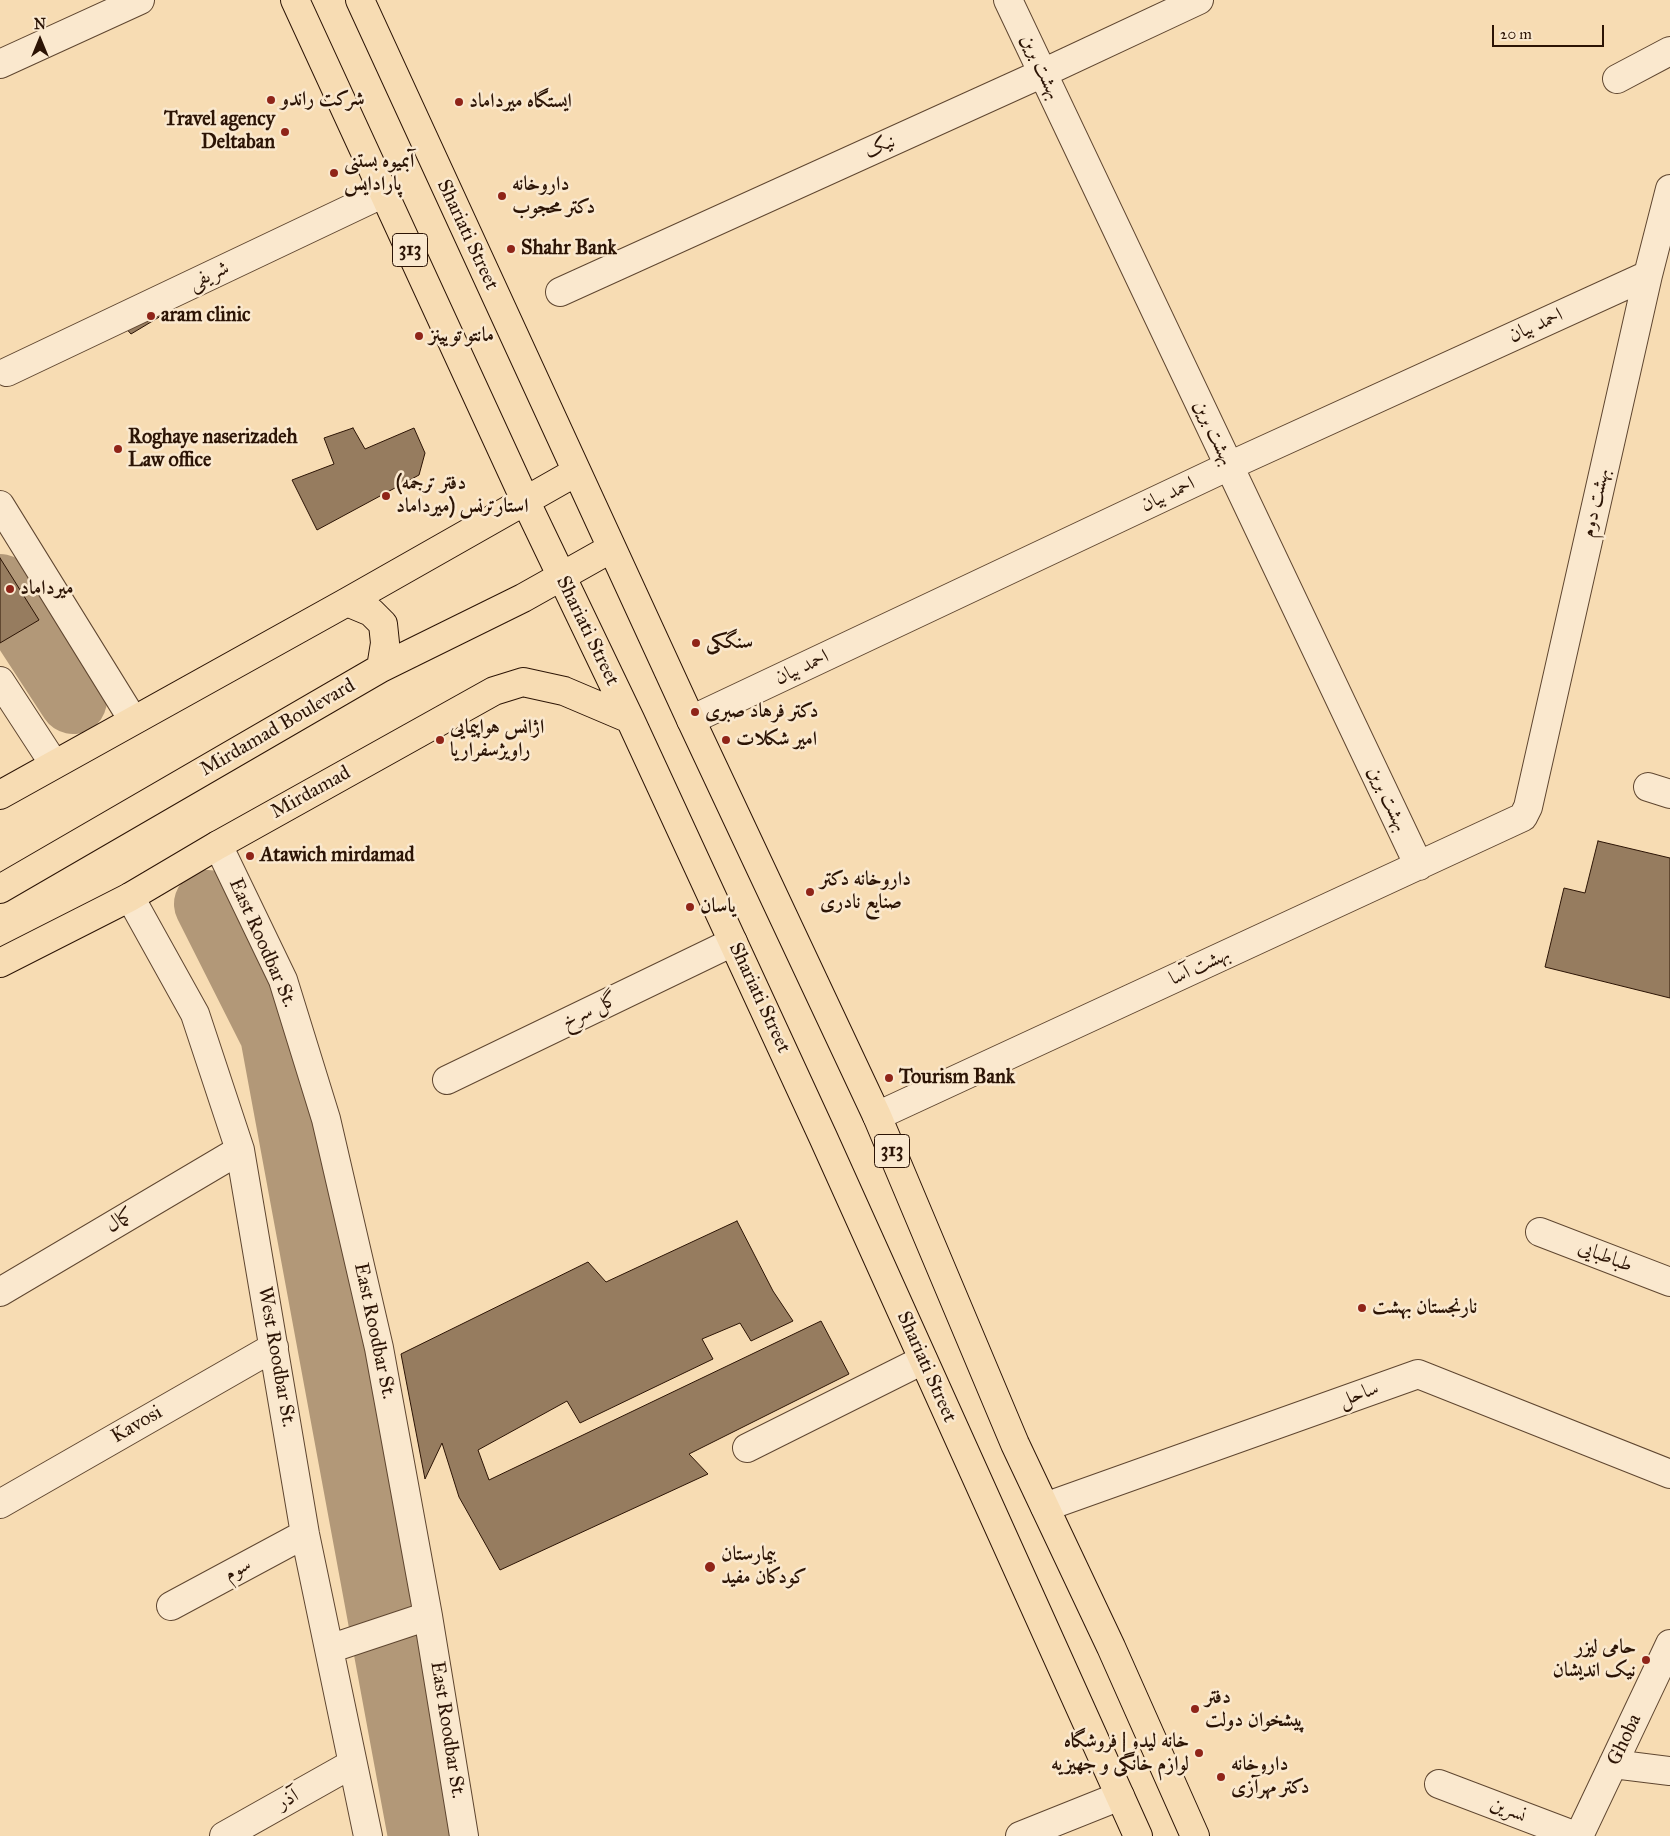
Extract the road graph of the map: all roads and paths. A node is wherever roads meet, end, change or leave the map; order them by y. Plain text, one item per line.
1 (140, 0) edge
2 (295, 0) edge
3 (360, 0) edge
4 (1008, 0) edge
5 (1199, 0) edge
6 (1670, 51) edge
7 (0, 64) edge
8 (1043, 73) junction
9 (1617, 79) dead end
10 (1670, 190) edge
11 (384, 193) junction
12 (1648, 275) junction
13 (560, 292) dead end
14 (7, 372) dead end
15 (1229, 466) junction
16 (576, 472) junction
17 (525, 500) junction
18 (0, 505) edge
19 (612, 548) junction
20 (561, 576) junction
21 (347, 602) junction
22 (381, 668) junction
23 (0, 680) edge
24 (630, 719) junction
25 (134, 720) junction
26 (691, 720) junction
27 (54, 764) junction
28 (0, 795) edge
29 (1524, 817) joint
30 (218, 845) junction
31 (1419, 866) junction
32 (0, 890) edge
33 (130, 898) junction
34 (733, 942) junction
35 (0, 963) edge
36 (446, 1080) dead end
37 (877, 1116) junction
38 (240, 1150) junction
39 (1540, 1232) dead end
40 (1670, 1282) edge
41 (0, 1292) edge
42 (274, 1347) junction
43 (923, 1360) junction
44 (747, 1448) dead end
45 (1670, 1474) edge
46 (0, 1504) edge
47 (1045, 1507) junction
48 (305, 1534) junction
49 (172, 1606) dead end
50 (428, 1616) junction
51 (1670, 1644) edge
52 (329, 1650) junction
53 (352, 1764) junction
54 (1613, 1764) junction
55 (1670, 1772) edge
56 (1439, 1784) dead end
57 (1120, 1796) junction
58 (224, 1836) edge
59 (368, 1836) edge
60 (464, 1836) edge
61 (1020, 1836) edge
62 (1138, 1836) edge
63 (1195, 1836) edge
64 (1577, 1836) edge

1 - 7 street
2 - 11 main road, Shariati Street / 313
3 - 16 main road, Shariati Street / 313
4 - 8 street, بهشت برین
5 - 8 street, نیک
6 - 9 street
8 - 13 street, نیک
8 - 15 street, بهشت برین
10 - 12 street, بهشت دوم
11 - 14 street, شریفی
11 - 17 main road, Shariati Street / 313
12 - 15 street, احمد بیان
12 - 29 street, بهشت دوم
15 - 26 street, احمد بیان
15 - 31 street, بهشت برین
16 - 17 main road
16 - 19 main road, Shariati Street / 313
17 - 20 main road, Shariati Street / 313
17 - 21 main road
18 - 25 street
19 - 20 main road, Mirdamad Boulevard
19 - 26 main road, Shariati Street / 313
20 - 22 main road, Mirdamad Boulevard
20 - 24 main road, Shariati Street / 313
21 - 22 main road
21 - 25 main road
22 - 32 main road, Mirdamad Boulevard
23 - 27 street
24 - 30 main road, Mirdamad
24 - 34 main road, Shariati Street / 313
25 - 27 main road
26 - 37 main road, Shariati Street / 313
27 - 28 main road
29 - 31 street, بهشت آسا
30 - 33 main road, Mirdamad
30 - 50 street, East Roodbar St.
31 - 37 street, بهشت آسا
33 - 35 main road, Mirdamad
33 - 38 street, West Roodbar St.
34 - 36 street, گل سرخ
34 - 43 main road, Shariati Street / 313
37 - 47 main road, Shariati Street / 313
38 - 41 street, کمال
38 - 42 street, West Roodbar St.
39 - 40 street, طباطبایی
42 - 46 street, Kavosi
42 - 48 street, West Roodbar St.
43 - 44 street
43 - 57 main road, Shariati Street / 313
45 - 47 street, ساحل
47 - 63 main road, Shariati Street / 313
48 - 49 street, سوم
48 - 52 street, West Roodbar St.
50 - 52 street
50 - 60 street, East Roodbar St.
51 - 54 street, Ghoba
52 - 53 street, West Roodbar St.
53 - 58 street, آذر
53 - 59 street, West Roodbar St.
54 - 55 street
54 - 64 street, Ghoba
56 - 64 street, نسرین
57 - 61 street
57 - 62 main road, Shariati Street / 313

